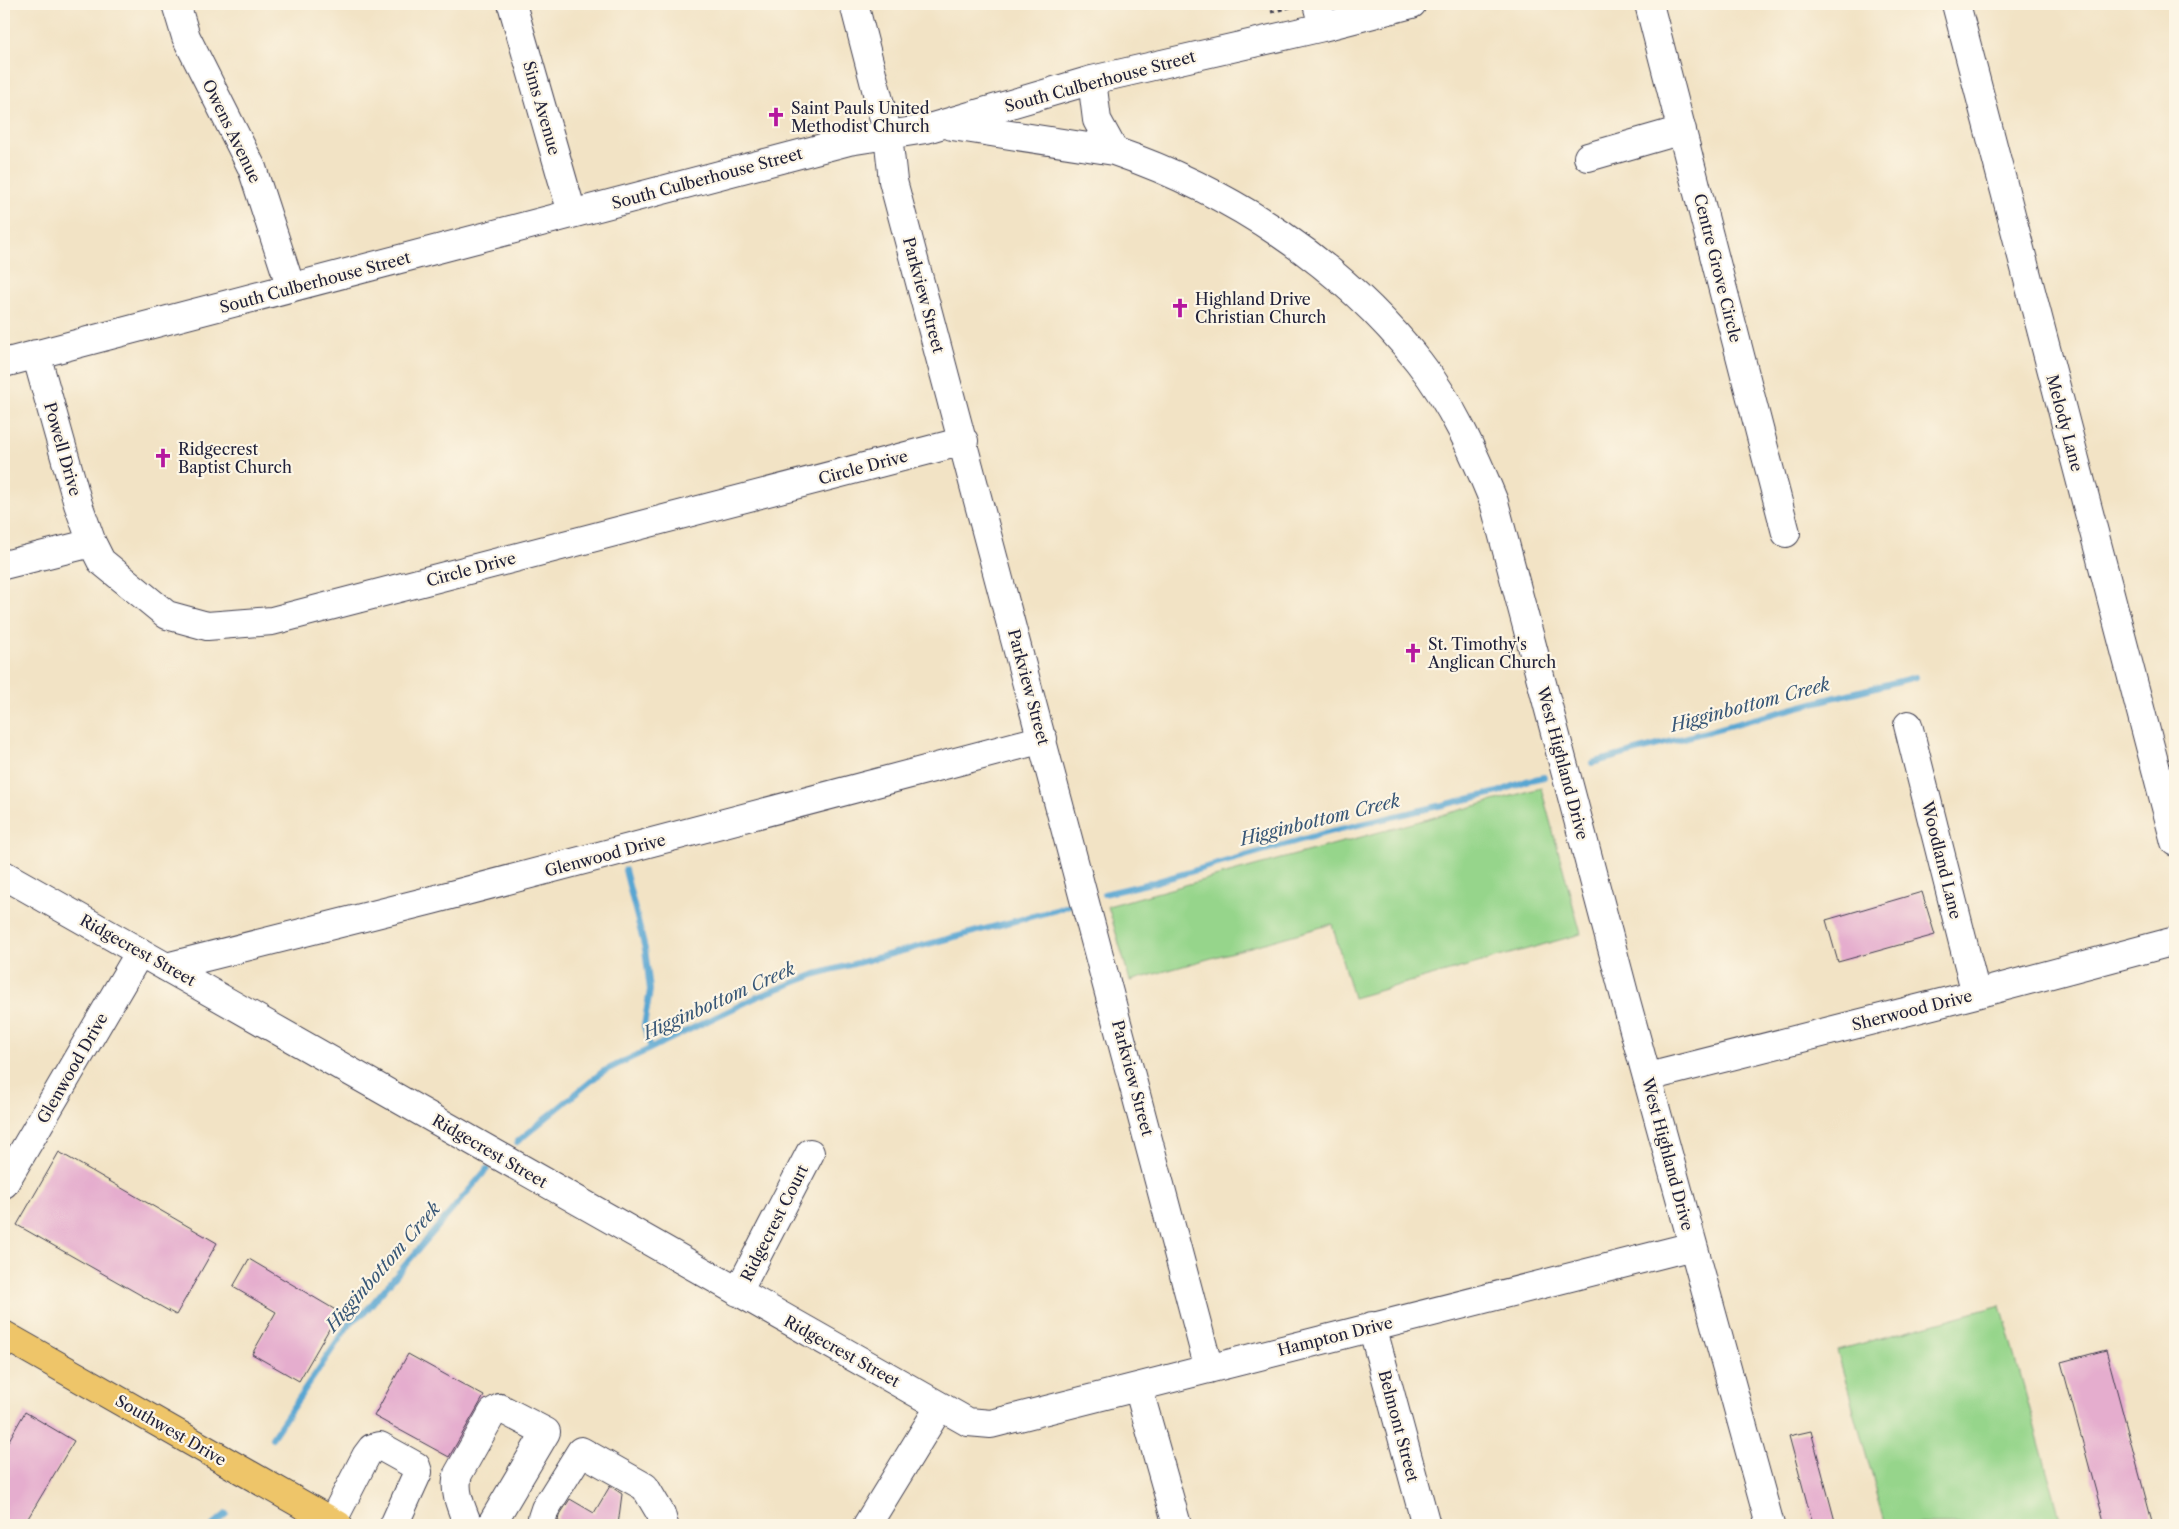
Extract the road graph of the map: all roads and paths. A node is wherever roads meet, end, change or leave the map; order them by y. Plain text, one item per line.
1 (176, 4) edge
2 (512, 4) edge
3 (854, 4) edge
4 (1412, 4) edge
5 (1649, 4) edge
6 (1956, 4) edge
7 (1320, 16) edge
8 (1092, 80) junction
9 (940, 125) junction
10 (1682, 130) junction
11 (888, 135) junction
12 (1114, 151) junction
13 (1588, 157) dead end
14 (572, 213) junction
15 (291, 288) junction
16 (36, 354) junction
17 (4, 363) edge
18 (964, 441) junction
19 (1786, 533) dead end
20 (92, 543) junction
21 (4, 565) edge
22 (1908, 725) dead end
23 (1043, 739) junction
24 (2175, 842) edge
25 (4, 875) edge
26 (2175, 941) edge
27 (140, 952) junction
28 (166, 968) junction
29 (1976, 994) junction
30 (1648, 1077) junction
31 (810, 1153) dead end
32 (4, 1184) edge
33 (1693, 1246) junction
34 (738, 1292) junction
35 (1372, 1326) junction
36 (4, 1335) edge
37 (1210, 1368) junction
38 (1138, 1387) junction
39 (940, 1406) junction
40 (977, 1424) joint
41 (546, 1432) junction
42 (581, 1451) junction
43 (335, 1524) edge
44 (394, 1525) edge
45 (468, 1525) edge
46 (491, 1525) edge
47 (543, 1525) edge
48 (664, 1525) edge
49 (867, 1525) edge
50 (1177, 1525) edge
51 (1426, 1525) edge
52 (1770, 1525) edge

1 - 15 street, Owens Avenue
2 - 14 street, Sims Avenue
3 - 11 street, Parkview Street
4 - 7 street, South Culberhouse Street
5 - 10 street, Centre Grove Circle
6 - 24 street, Melody Lane
7 - 8 street, South Culberhouse Street
8 - 9 street, South Culberhouse Street
8 - 12 street
9 - 11 street, South Culberhouse Street
9 - 12 street, West Highland Drive
10 - 13 street
10 - 19 street, Centre Grove Circle
11 - 14 street, South Culberhouse Street
11 - 18 street, Parkview Street
12 - 30 street, West Highland Drive
14 - 15 street, South Culberhouse Street
15 - 16 street, South Culberhouse Street
16 - 17 street, South Culberhouse Street
16 - 20 street, Powell Drive
18 - 20 street, Circle Drive
18 - 23 street, Parkview Street
20 - 21 street
22 - 29 street, Woodland Lane
23 - 28 street, Glenwood Drive
23 - 37 street, Parkview Street
25 - 27 street, Ridgecrest Street
26 - 29 street, Sherwood Drive
27 - 28 street, Ridgecrest Street
27 - 32 street, Glenwood Drive
28 - 34 street, Ridgecrest Street
29 - 30 street, Sherwood Drive
30 - 33 street, West Highland Drive
31 - 34 street, Ridgecrest Court
33 - 35 street, Hampton Drive
33 - 52 street, West Highland Drive
34 - 39 street, Ridgecrest Street
35 - 37 street, Hampton Drive
35 - 51 street, Belmont Street
36 - 43 main road, Southwest Drive
37 - 38 street, Hampton Drive
38 - 40 street, Hampton Drive
38 - 50 street
39 - 40 street, Ridgecrest Street
39 - 49 street
41 - 42 street
41 - 45 street
41 - 46 street
42 - 47 street
42 - 48 street
43 - 44 street

